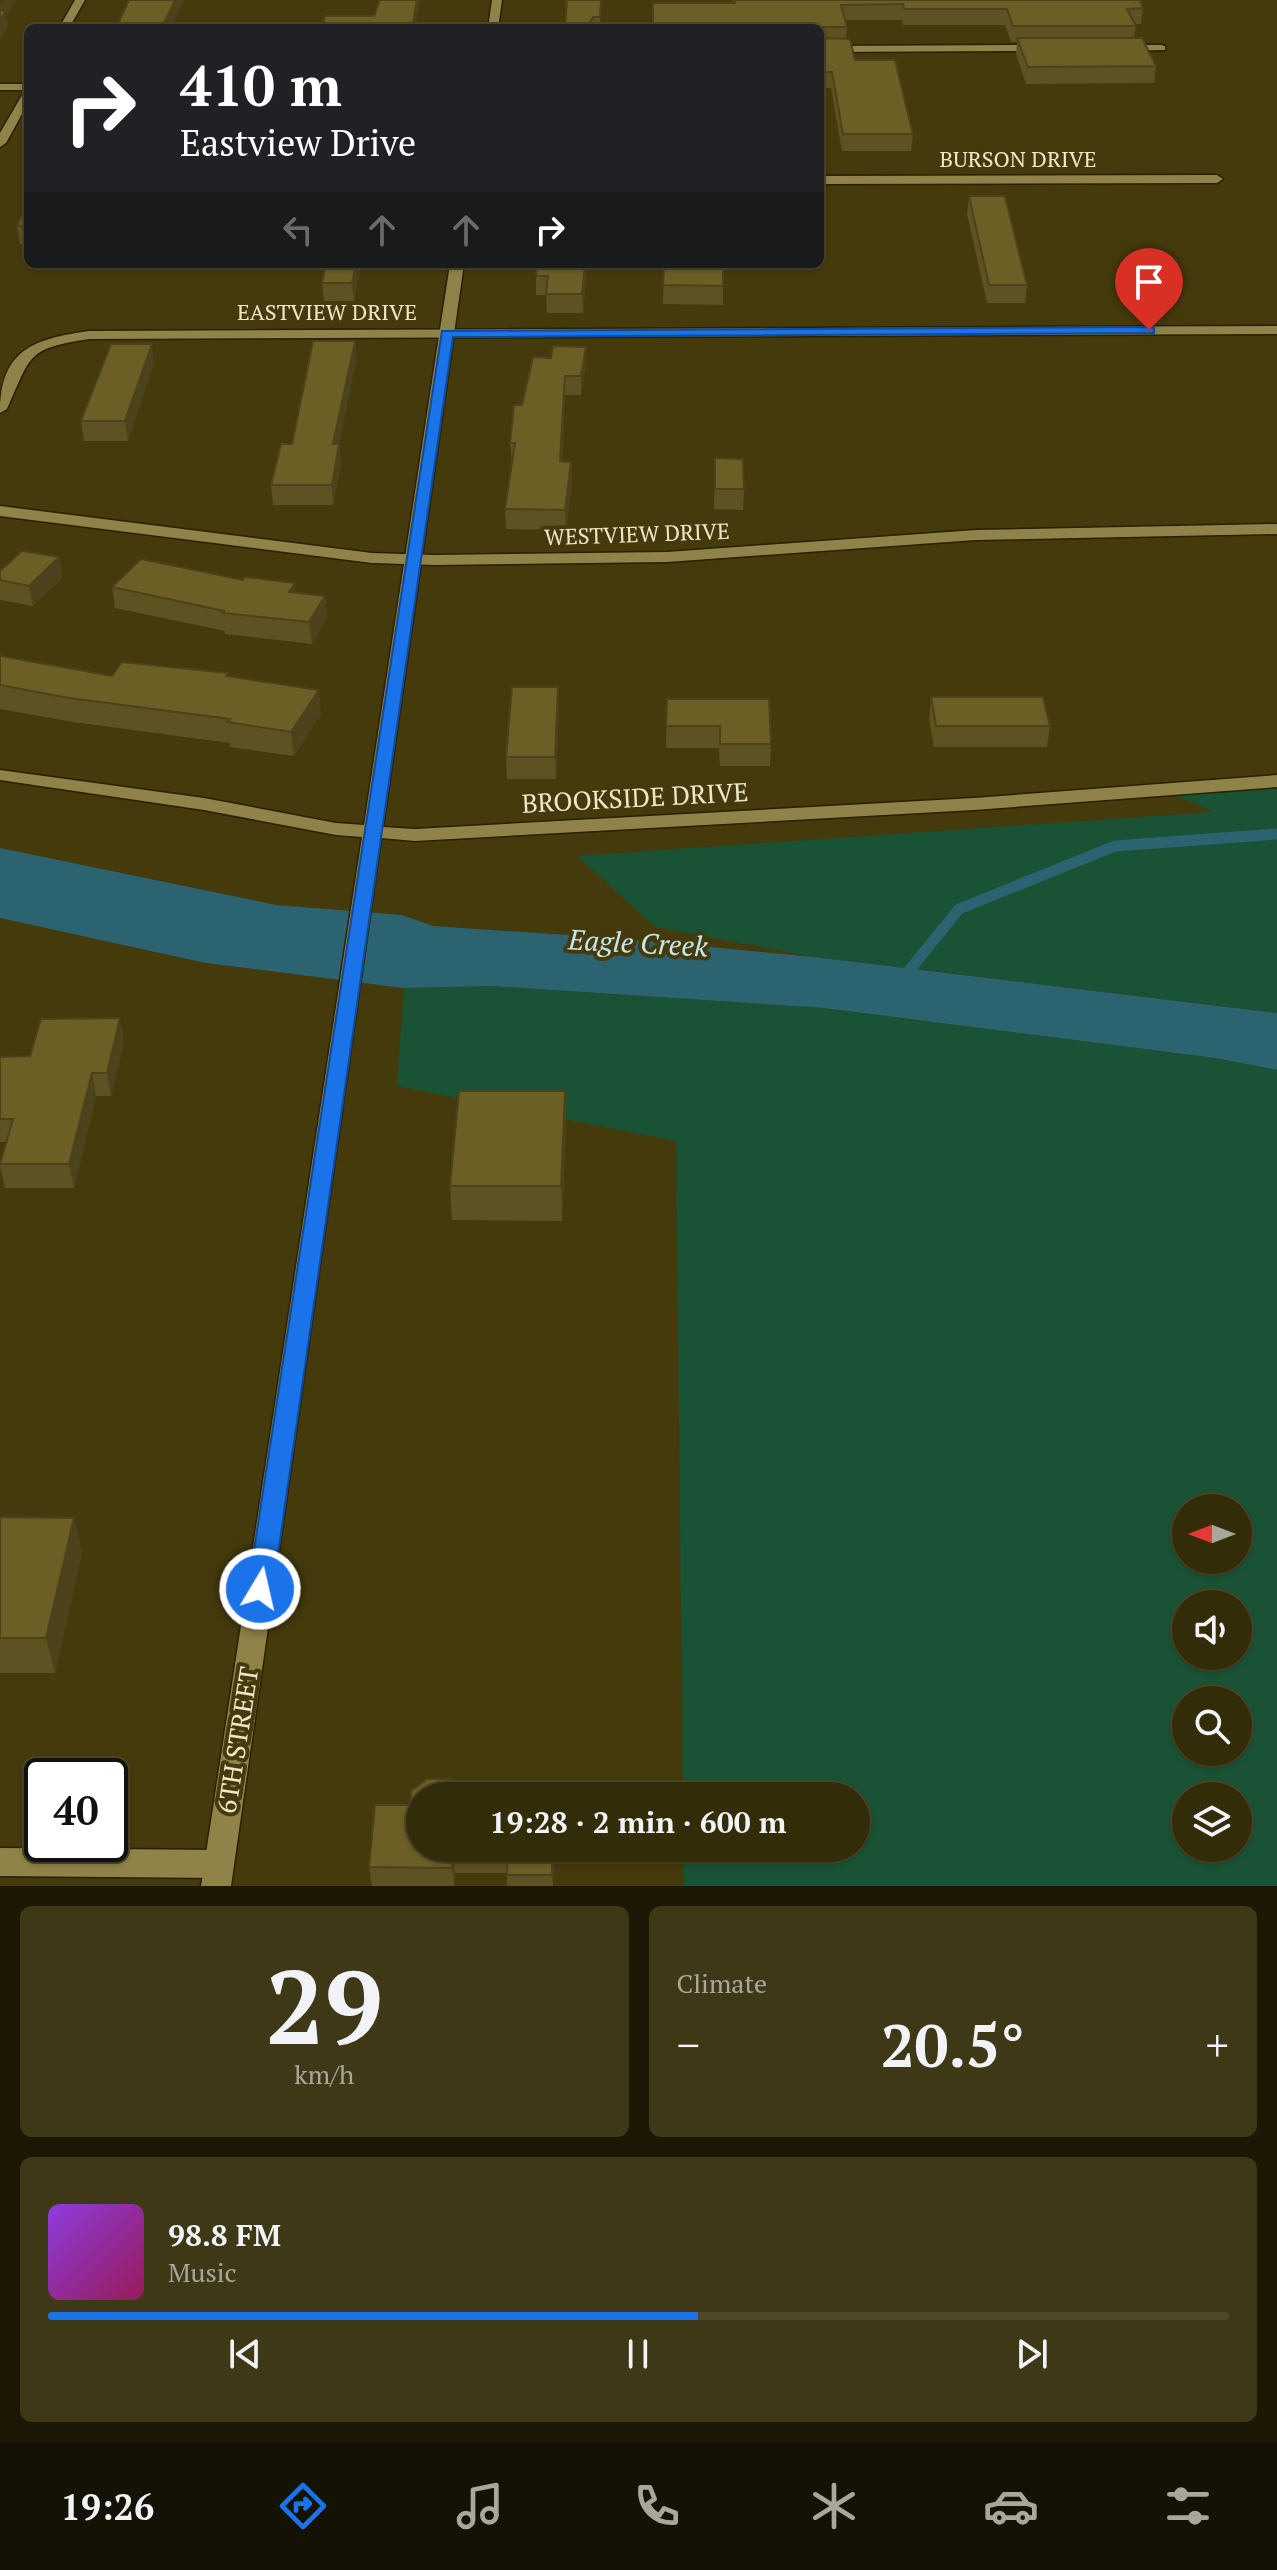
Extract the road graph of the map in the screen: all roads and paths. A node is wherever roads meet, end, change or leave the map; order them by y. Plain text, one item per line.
1 (80, 0) edge
2 (497, 0) edge
3 (66, 24) edge
4 (494, 24) edge
5 (1052, 48) edge
6 (1114, 48) edge
7 (1161, 48) dead end
8 (824, 49) edge
9 (0, 87) edge
10 (24, 87) edge
11 (24, 100) edge
12 (0, 143) edge
13 (1217, 179) dead end
14 (824, 180) edge
15 (456, 268) edge
16 (1277, 330) edge
17 (447, 333) junction
18 (0, 409) edge
19 (0, 511) edge
20 (1277, 529) edge
21 (415, 559) junction
22 (0, 775) edge
23 (1277, 781) edge
24 (374, 834) junction
25 (0, 1862) edge
26 (217, 1875) edge

1 - 3 street
2 - 4 street
5 - 8 street
6 - 7 street
9 - 10 street
11 - 12 street
13 - 14 street, BURSON DRIVE
15 - 17 street, 6TH STREET
16 - 17 street, EASTVIEW DRIVE
17 - 18 street, EASTVIEW DRIVE
17 - 21 street, 6TH STREET
19 - 21 street, WESTVIEW DRIVE
20 - 21 street, WESTVIEW DRIVE
21 - 24 street, 6TH STREET
22 - 24 street, BROOKSIDE DRIVE
23 - 24 street, BROOKSIDE DRIVE
24 - 26 street, 6TH STREET
25 - 26 street

